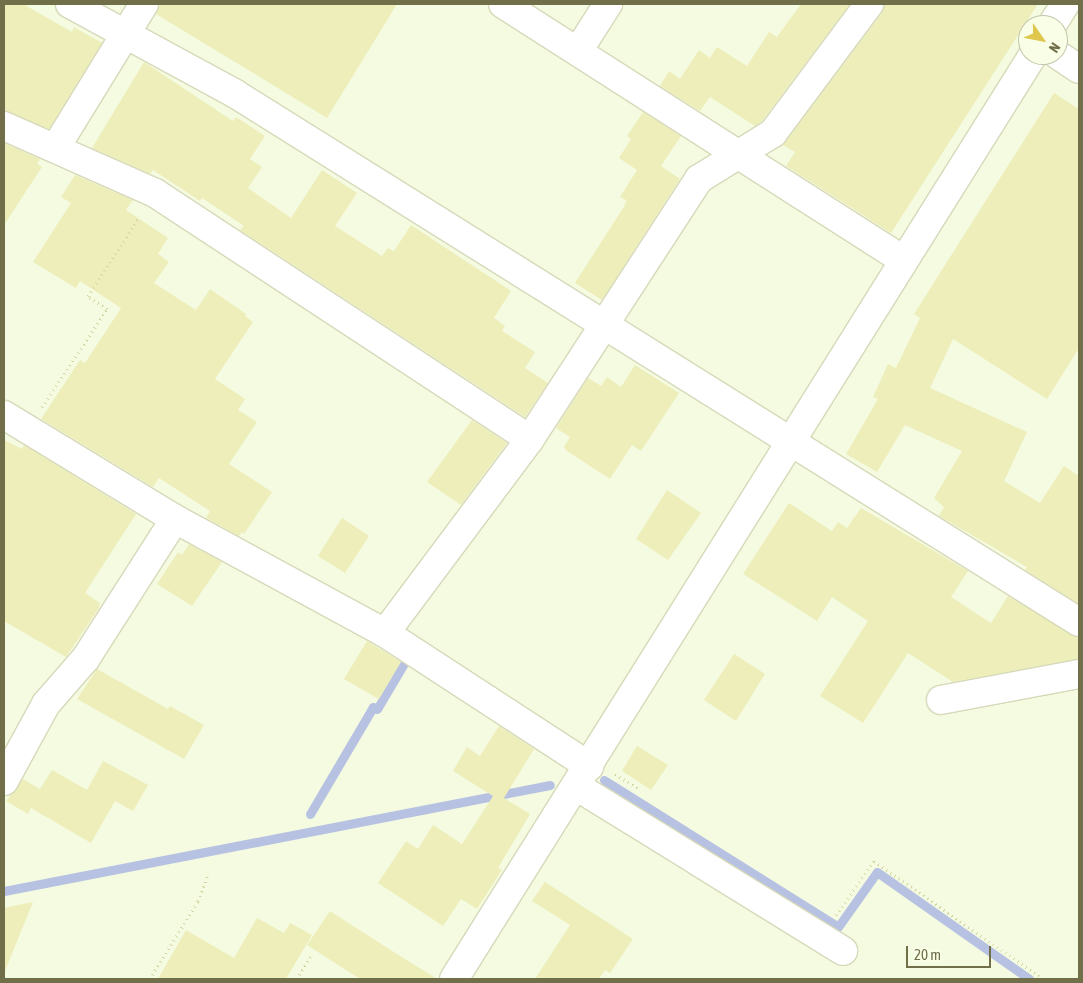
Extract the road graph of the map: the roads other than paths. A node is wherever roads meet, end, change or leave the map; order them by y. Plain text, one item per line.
1 (70, 4) edge
2 (144, 4) edge
3 (503, 4) edge
4 (608, 4) edge
5 (869, 4) edge
6 (1065, 4) edge
7 (1058, 15) edge
8 (126, 33) junction
9 (578, 51) junction
10 (1068, 62) edge
11 (1027, 65) edge
12 (1079, 69) edge
13 (4, 126) edge
14 (56, 147) junction
15 (740, 155) junction
16 (904, 260) junction
17 (603, 325) junction
18 (4, 415) edge
19 (530, 439) junction
20 (791, 441) junction
21 (175, 519) junction
22 (1079, 622) edge
23 (385, 634) junction
24 (1079, 674) edge
25 (940, 700) dead end
26 (586, 770) junction
27 (4, 781) edge
28 (843, 951) dead end
29 (454, 979) edge

1 - 8 street
2 - 8 street
3 - 9 street
4 - 9 street
5 - 15 street
6 - 7 street
8 - 14 street
8 - 17 street
9 - 15 street
10 - 12 street
11 - 16 street
13 - 14 street
14 - 19 street
15 - 16 street
15 - 17 street
16 - 20 street
17 - 19 street
17 - 20 street
18 - 21 street
19 - 23 street
20 - 22 street
20 - 26 street
21 - 23 street
21 - 27 street
23 - 26 street
24 - 25 street
26 - 28 street
26 - 29 street

